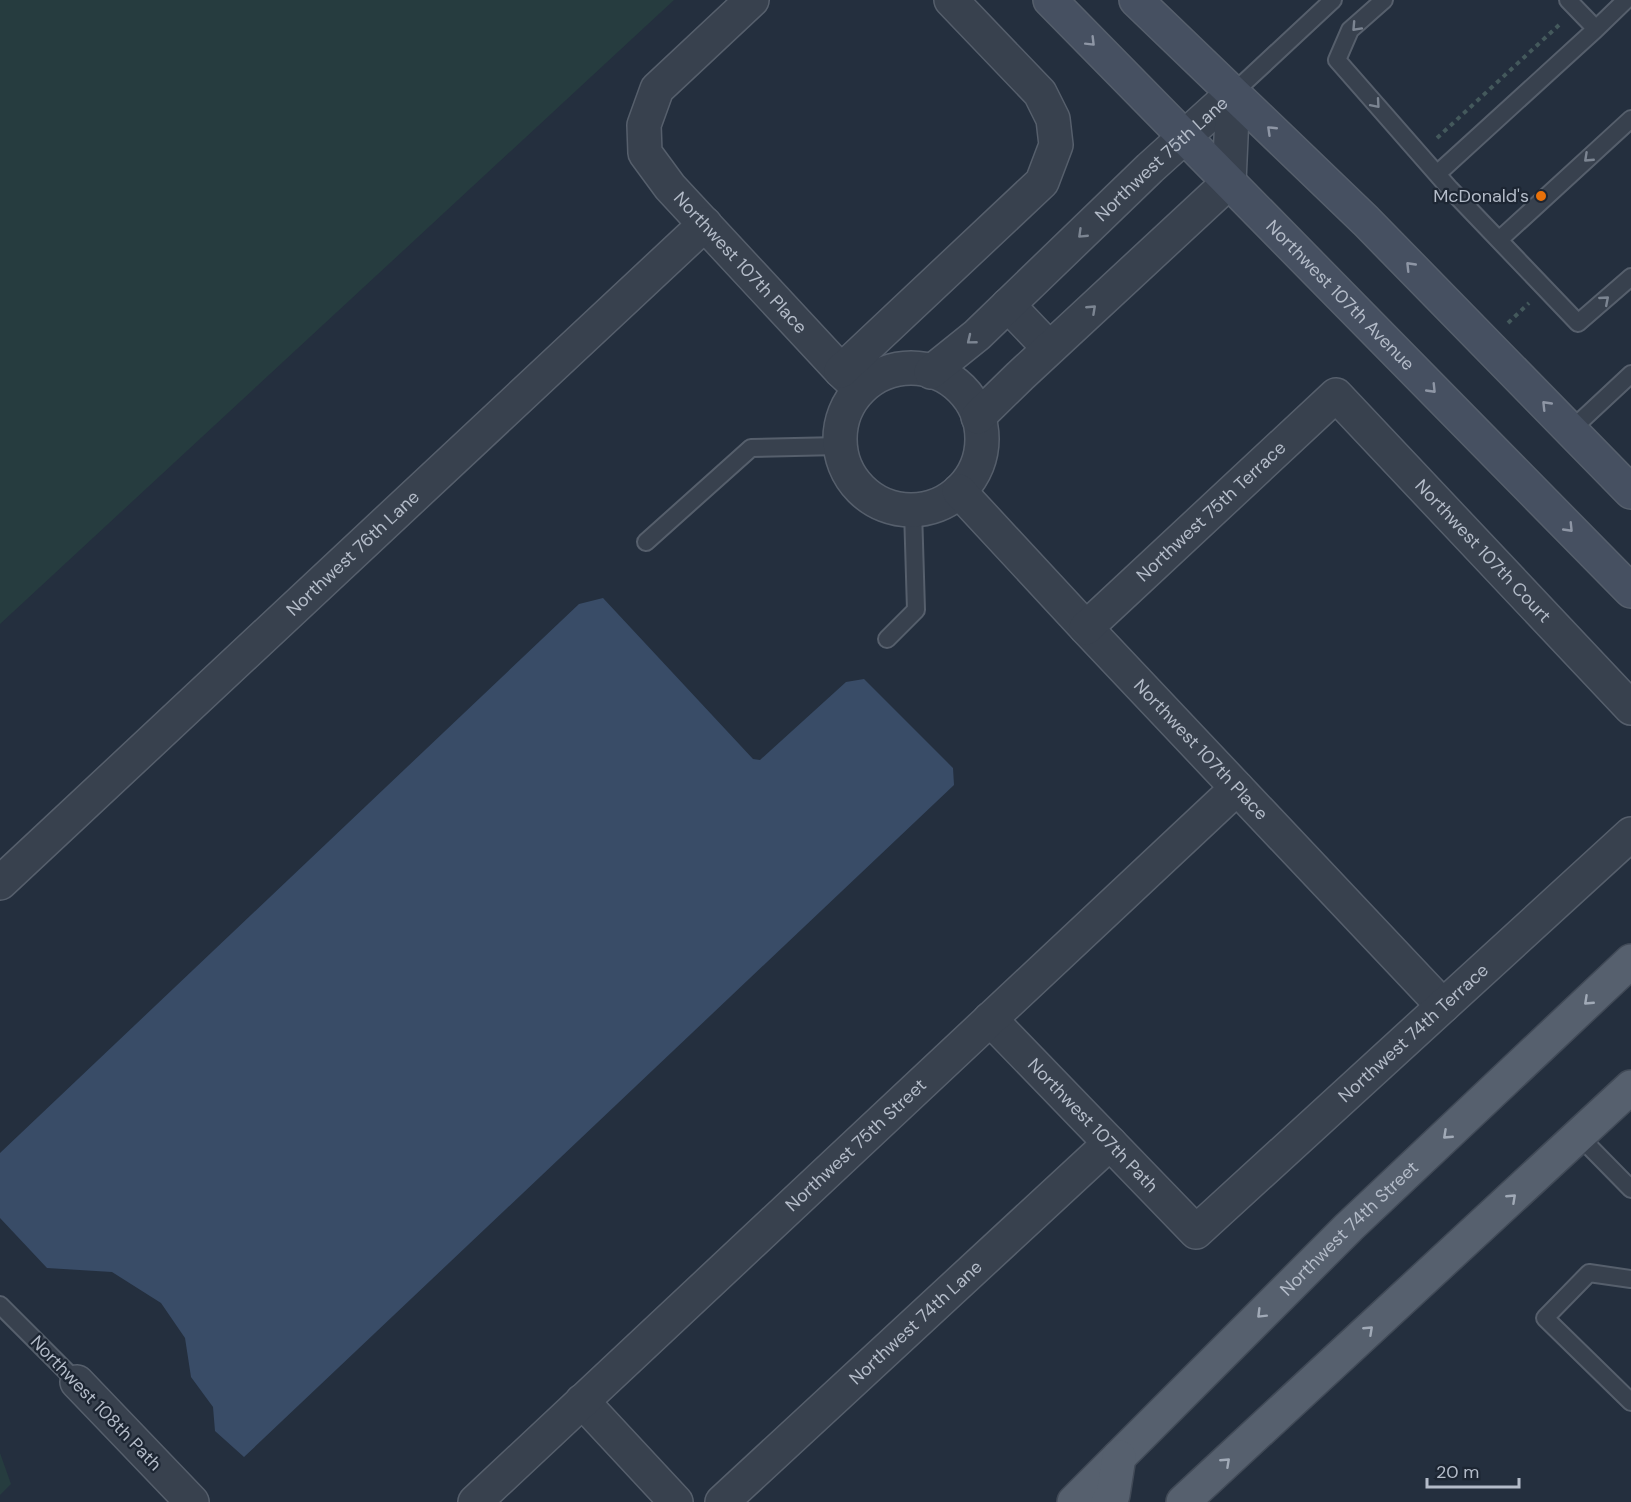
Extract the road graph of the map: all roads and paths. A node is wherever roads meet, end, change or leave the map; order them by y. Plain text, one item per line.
1 (752, 0) edge
2 (951, 0) edge
3 (1050, 0) edge
4 (1333, 0) edge
5 (1384, 0) edge
6 (1626, 0) edge
7 (1572, 4) edge
8 (1148, 7) edge
9 (1596, 29) junction
10 (1233, 93) junction
11 (1631, 119) edge
12 (1185, 136) junction
13 (1456, 158) junction
14 (1437, 174) junction
15 (1230, 182) junction
16 (705, 224) junction
17 (1499, 240) junction
18 (1631, 276) edge
19 (1545, 288) junction
20 (1008, 305) junction
21 (1503, 327) dead end
22 (1049, 348) junction
23 (931, 372) junction
24 (1631, 374) edge
25 (851, 380) junction
26 (1336, 395) joint
27 (978, 417) junction
28 (1571, 430) junction
29 (839, 446) junction
30 (959, 491) junction
31 (1631, 492) edge
32 (913, 510) junction
33 (646, 542) dead end
34 (1631, 591) edge
35 (1086, 628) junction
36 (887, 639) dead end
37 (1631, 708) edge
38 (1236, 788) junction
39 (1631, 834) edge
40 (0, 883) edge
41 (1631, 961) edge
42 (1443, 1006) junction
43 (990, 1019) junction
44 (1631, 1088) edge
45 (1579, 1136) junction
46 (1110, 1143) junction
47 (1631, 1189) edge
48 (1196, 1232) joint
49 (1631, 1279) edge
50 (0, 1305) edge
51 (77, 1382) joint
52 (582, 1401) junction
53 (1631, 1402) edge
54 (1119, 1457) junction
55 (192, 1502) edge
56 (475, 1502) edge
57 (676, 1502) edge
58 (722, 1502) edge
59 (1074, 1502) edge
60 (1108, 1502) edge
61 (1183, 1502) edge

1 - 16 street, Northwest 107th Place
2 - 25 street
3 -> 12 main road, Northwest 107th Avenue
4 - 10 lane
5 -> 14 lane
6 - 9 lane
7 - 9 lane
7 - 13 path
8 - 10 main road
9 - 13 lane
10 - 12 street, Northwest 75th Lane
10 - 15 street, Northwest 75th Lane
28 -> 10 main road
11 -> 17 lane
12 - 15 main road, Northwest 107th Avenue
12 -> 20 street, Northwest 75th Lane
13 - 14 lane
14 - 17 lane
22 -> 15 street
15 -> 34 main road, Northwest 107th Avenue
16 - 25 street, Northwest 107th Place
16 - 40 street, Northwest 76th Lane
17 - 19 lane
19 -> 18 lane
19 - 21 path
20 - 22 street
20 -> 23 street, Northwest 75th Lane
22 - 27 street
23 - 25 street
23 - 27 street
24 - 28 lane
25 - 29 street
26 - 35 street, Northwest 75th Terrace
26 - 37 street, Northwest 107th Court
27 - 30 street
28 - 31 main road
29 - 32 street
29 - 33 lane
30 - 32 street
30 - 35 street, Northwest 107th Place
32 - 36 lane
35 - 38 street, Northwest 107th Place
38 - 42 street, Northwest 107th Place
38 - 43 street, Northwest 75th Street
39 - 42 street, Northwest 74th Terrace
41 -> 54 main road, Northwest 74th Street
42 - 48 street, Northwest 74th Terrace
43 - 46 street, Northwest 107th Path
43 - 52 street, Northwest 75th Street
44 - 45 main road
45 - 47 lane
61 -> 45 main road
46 - 48 street, Northwest 107th Path
46 - 58 street, Northwest 74th Lane
49 - 53 lane
50 - 51 lane, Northwest 108th Path
51 - 55 street, Northwest 108th Path
52 - 56 street, Northwest 75th Street
52 - 57 street
54 - 59 main road, Northwest 74th Street
54 - 60 main road

